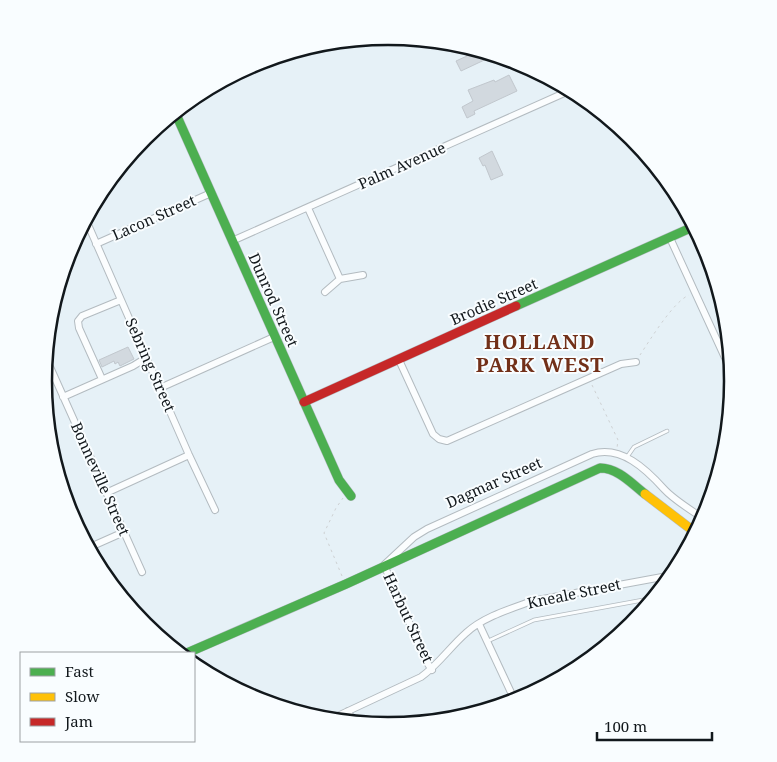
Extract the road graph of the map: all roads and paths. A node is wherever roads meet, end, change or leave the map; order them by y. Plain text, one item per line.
1 (562, 94) edge
2 (178, 119) edge
3 (211, 193) junction
4 (308, 208) junction
5 (89, 228) edge
6 (688, 229) edge
7 (670, 238) junction
8 (232, 241) junction
9 (96, 244) junction
10 (363, 275) dead end
11 (340, 279) junction
12 (325, 292) dead end
13 (695, 292) junction
14 (121, 300) junction
15 (274, 337) junction
16 (724, 356) edge
17 (146, 358) junction
18 (399, 360) junction
19 (636, 362) joint
20 (52, 373) edge
21 (589, 378) junction
22 (102, 379) junction
23 (160, 388) junction
24 (63, 397) junction
25 (304, 402) junction
26 (667, 431) dead end
27 (616, 453) junction
28 (189, 455) junction
29 (627, 457) junction
30 (106, 493) junction
31 (348, 493) joint
32 (216, 510) dead end
33 (697, 514) edge
34 (691, 529) edge
35 (124, 532) junction
36 (95, 545) edge
37 (384, 565) junction
38 (142, 572) dead end
39 (661, 577) edge
40 (346, 584) junction
41 (644, 600) edge
42 (479, 624) junction
43 (488, 641) junction
44 (190, 652) edge
45 (432, 670) junction
46 (511, 693) edge
47 (348, 711) junction
48 (342, 714) edge
49 (350, 714) edge

1 - 4 street, Palm Avenue
2 - 3 street, Dunrod Street
3 - 8 street, Dunrod Street
3 - 9 street, Lacon Street
4 - 8 street, Palm Avenue
4 - 11 street
5 - 9 street, Sebring Street
6 - 7 street, Brodie Street
7 - 13 street
7 - 18 street, Brodie Street
8 - 15 street, Dunrod Street
9 - 14 street, Sebring Street
10 - 11 street
11 - 12 street
13 - 16 street
13 - 19 path
14 - 17 street, Sebring Street
14 - 22 street
15 - 23 street
15 - 25 street, Dunrod Street
17 - 22 street
17 - 23 street, Sebring Street
18 - 21 street
18 - 25 street, Brodie Street
19 - 21 street
20 - 24 street, Bonneville Street
21 - 27 path
22 - 24 street
23 - 28 street, Sebring Street
24 - 30 street, Bonneville Street
25 - 31 street, Dunrod Street
26 - 29 lane
27 - 29 street, Dagmar Street
27 - 37 street, Dagmar Street
28 - 30 street
28 - 32 street, Sebring Street
29 - 33 street, Dagmar Street
30 - 35 street, Bonneville Street
31 - 40 path
34 - 37 street, Dagmar Street
35 - 36 street
35 - 38 street, Bonneville Street
37 - 40 street, Dagmar Street
37 - 45 street, Harbut Street
39 - 42 street, Kneale Street
40 - 44 street, Dagmar Street
41 - 43 lane, Kneale Street
42 - 43 street
42 - 45 street, Kneale Street
43 - 46 street
45 - 47 street, Kneale Street
47 - 48 street, Kneale Street
47 - 49 street

